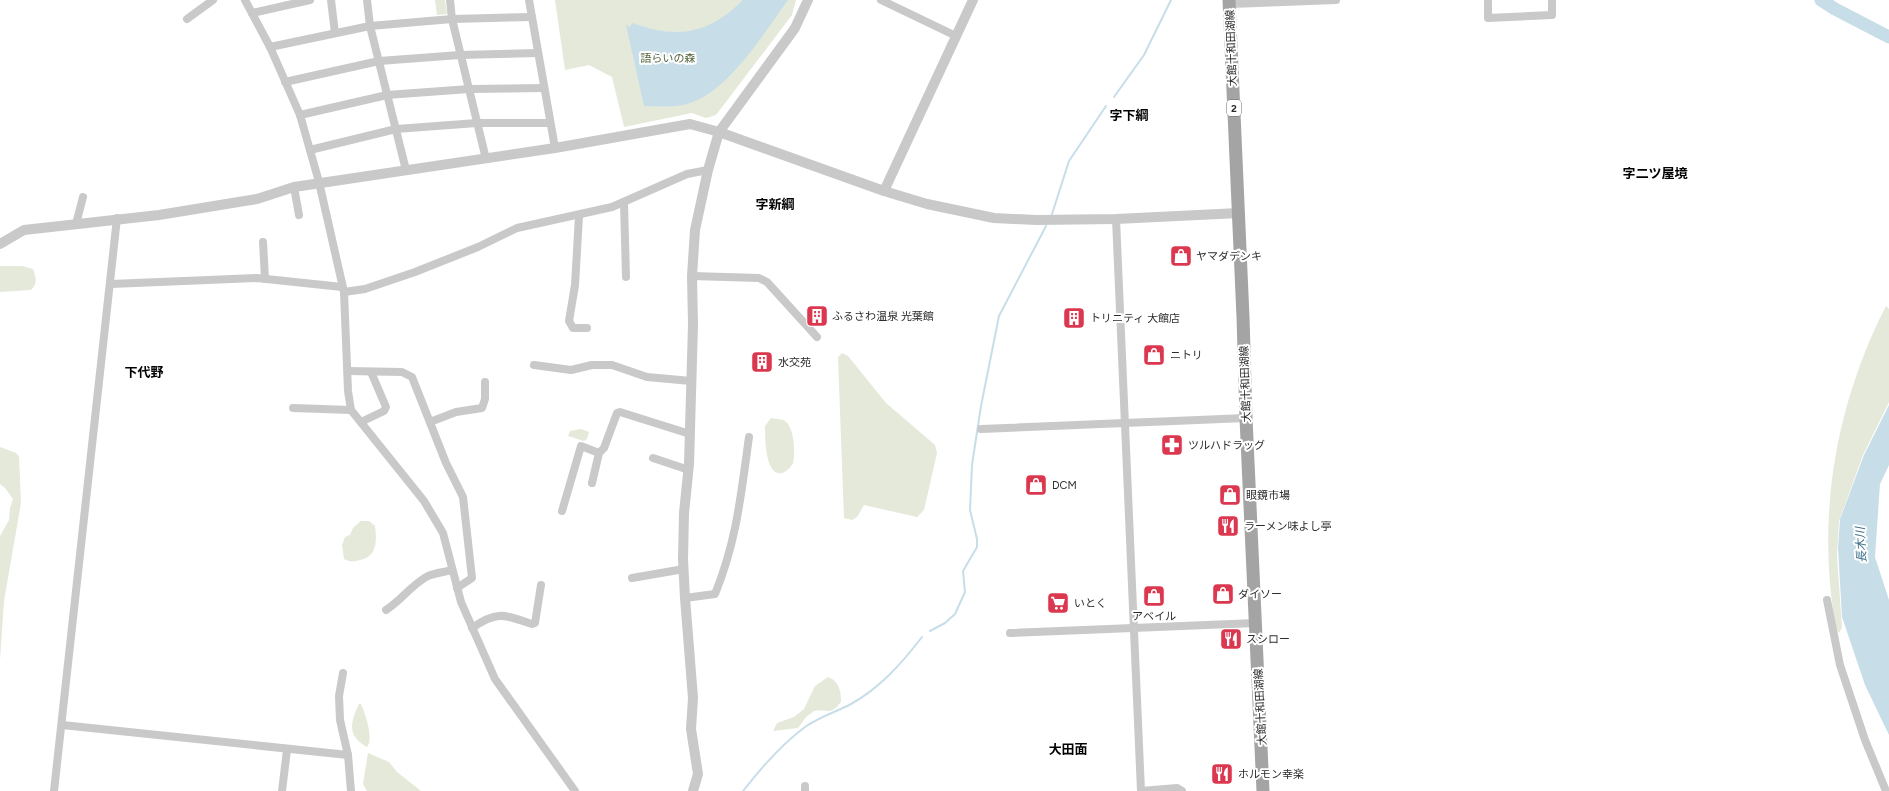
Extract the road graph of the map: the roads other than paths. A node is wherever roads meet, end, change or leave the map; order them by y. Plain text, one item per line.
1 (212, 0) edge
2 (245, 0) edge
3 (310, 0) edge
4 (331, 0) edge
5 (367, 0) edge
6 (450, 0) edge
7 (529, 0) edge
8 (808, 0) edge
9 (881, 0) edge
10 (973, 0) edge
11 (1336, 0) edge
12 (1488, 0) edge
13 (1552, 0) edge
14 (1230, 2) edge
15 (252, 13) junction
16 (532, 17) junction
17 (187, 19) dead end
18 (452, 19) junction
19 (370, 26) junction
20 (335, 34) junction
21 (956, 36) junction
22 (270, 47) junction
23 (538, 53) junction
24 (460, 55) junction
25 (379, 61) junction
26 (285, 82) junction
27 (544, 88) junction
28 (469, 89) junction
29 (387, 95) junction
30 (300, 115) junction
31 (550, 122) junction
32 (477, 123) junction
33 (396, 129) junction
34 (719, 132) junction
35 (555, 148) junction
36 (310, 150) junction
37 (486, 159) junction
38 (406, 170) junction
39 (708, 170) junction
40 (319, 182) junction
41 (294, 187) junction
42 (884, 191) junction
43 (82, 197) dead end
44 (624, 202) junction
45 (1239, 213) junction
46 (299, 215) dead end
47 (579, 216) junction
48 (117, 218) junction
49 (1116, 219) junction
50 (76, 224) junction
51 (263, 242) dead end
52 (0, 244) edge
53 (692, 276) junction
54 (626, 277) dead end
55 (265, 279) junction
56 (110, 284) junction
57 (343, 290) junction
58 (587, 328) dead end
59 (817, 338) dead end
60 (534, 365) dead end
61 (348, 371) junction
62 (371, 372) junction
63 (691, 381) junction
64 (485, 382) dead end
65 (293, 408) dead end
66 (351, 410) junction
67 (1246, 418) junction
68 (361, 422) junction
69 (430, 422) junction
70 (1126, 422) junction
71 (981, 428) dead end
72 (690, 434) junction
73 (749, 437) dead end
74 (599, 452) junction
75 (653, 458) dead end
76 (689, 470) junction
77 (592, 483) dead end
78 (562, 511) dead end
79 (684, 569) junction
80 (452, 570) junction
81 (632, 578) dead end
82 (541, 585) dead end
83 (457, 588) junction
84 (684, 598) junction
85 (1827, 600) dead end
86 (386, 610) dead end
87 (1256, 623) junction
88 (472, 628) junction
89 (1134, 628) junction
90 (1010, 633) dead end
91 (343, 673) dead end
92 (62, 725) junction
93 (287, 750) junction
94 (348, 755) junction
95 (54, 791) edge
96 (282, 791) edge
97 (351, 791) edge
98 (576, 791) edge
99 (693, 791) edge
100 (1141, 791) edge
101 (1182, 791) edge
102 (1263, 791) edge
103 (1886, 791) edge

1 - 17 street
2 - 15 street
3 - 15 street
4 - 20 street
5 - 19 street
6 - 18 street
7 - 16 street
8 - 34 street
9 - 21 street
10 - 21 street
11 - 14 street
12 - 13 street
14 - 45 main road, 大館十和田湖線 / 2
15 - 22 street
16 - 18 street
16 - 23 street
18 - 19 street
18 - 24 street
19 - 20 street
19 - 25 street
20 - 22 street
21 - 42 street
22 - 26 street
23 - 24 street
23 - 27 street
24 - 25 street
24 - 28 street
25 - 26 street
25 - 29 street
26 - 30 street
27 - 28 street
27 - 31 street
28 - 29 street
28 - 32 street
29 - 30 street
29 - 33 street
30 - 36 street
31 - 32 street
31 - 35 street
32 - 33 street
32 - 37 street
33 - 36 street
33 - 38 street
34 - 35 street
34 - 39 street
34 - 42 street
35 - 37 street
36 - 40 street
37 - 38 street
38 - 40 street
39 - 44 street
39 - 53 street
40 - 41 street
40 - 57 street
41 - 46 street
41 - 48 street
42 - 49 street
43 - 50 street
44 - 47 street
44 - 54 street
45 - 49 street
45 - 67 main road, 大館十和田湖線 / 2
47 - 57 street
47 - 58 street
48 - 50 street
48 - 56 street
49 - 70 street
50 - 52 street
51 - 55 street
53 - 59 street
53 - 63 street
55 - 56 street
55 - 57 street
56 - 92 street
57 - 61 street
60 - 63 street
61 - 62 street
61 - 66 street
62 - 68 street
62 - 69 street
63 - 72 street
64 - 69 street
65 - 66 street
66 - 68 street
67 - 70 street
67 - 87 main road, 大館十和田湖線 / 2
68 - 80 street
69 - 83 street
70 - 71 street
70 - 89 street
72 - 74 street
72 - 76 street
73 - 84 street
74 - 77 street
74 - 78 street
75 - 76 street
76 - 79 street
79 - 81 street
79 - 84 street
80 - 83 street
80 - 86 street
82 - 88 street
83 - 88 street
84 - 99 street
85 - 103 street
87 - 89 street
87 - 102 main road, 大館十和田湖線 / 2
88 - 98 street
89 - 90 street
89 - 100 street
91 - 94 street
92 - 93 street
92 - 95 street
93 - 94 street
93 - 96 street
94 - 97 street
100 - 101 street

